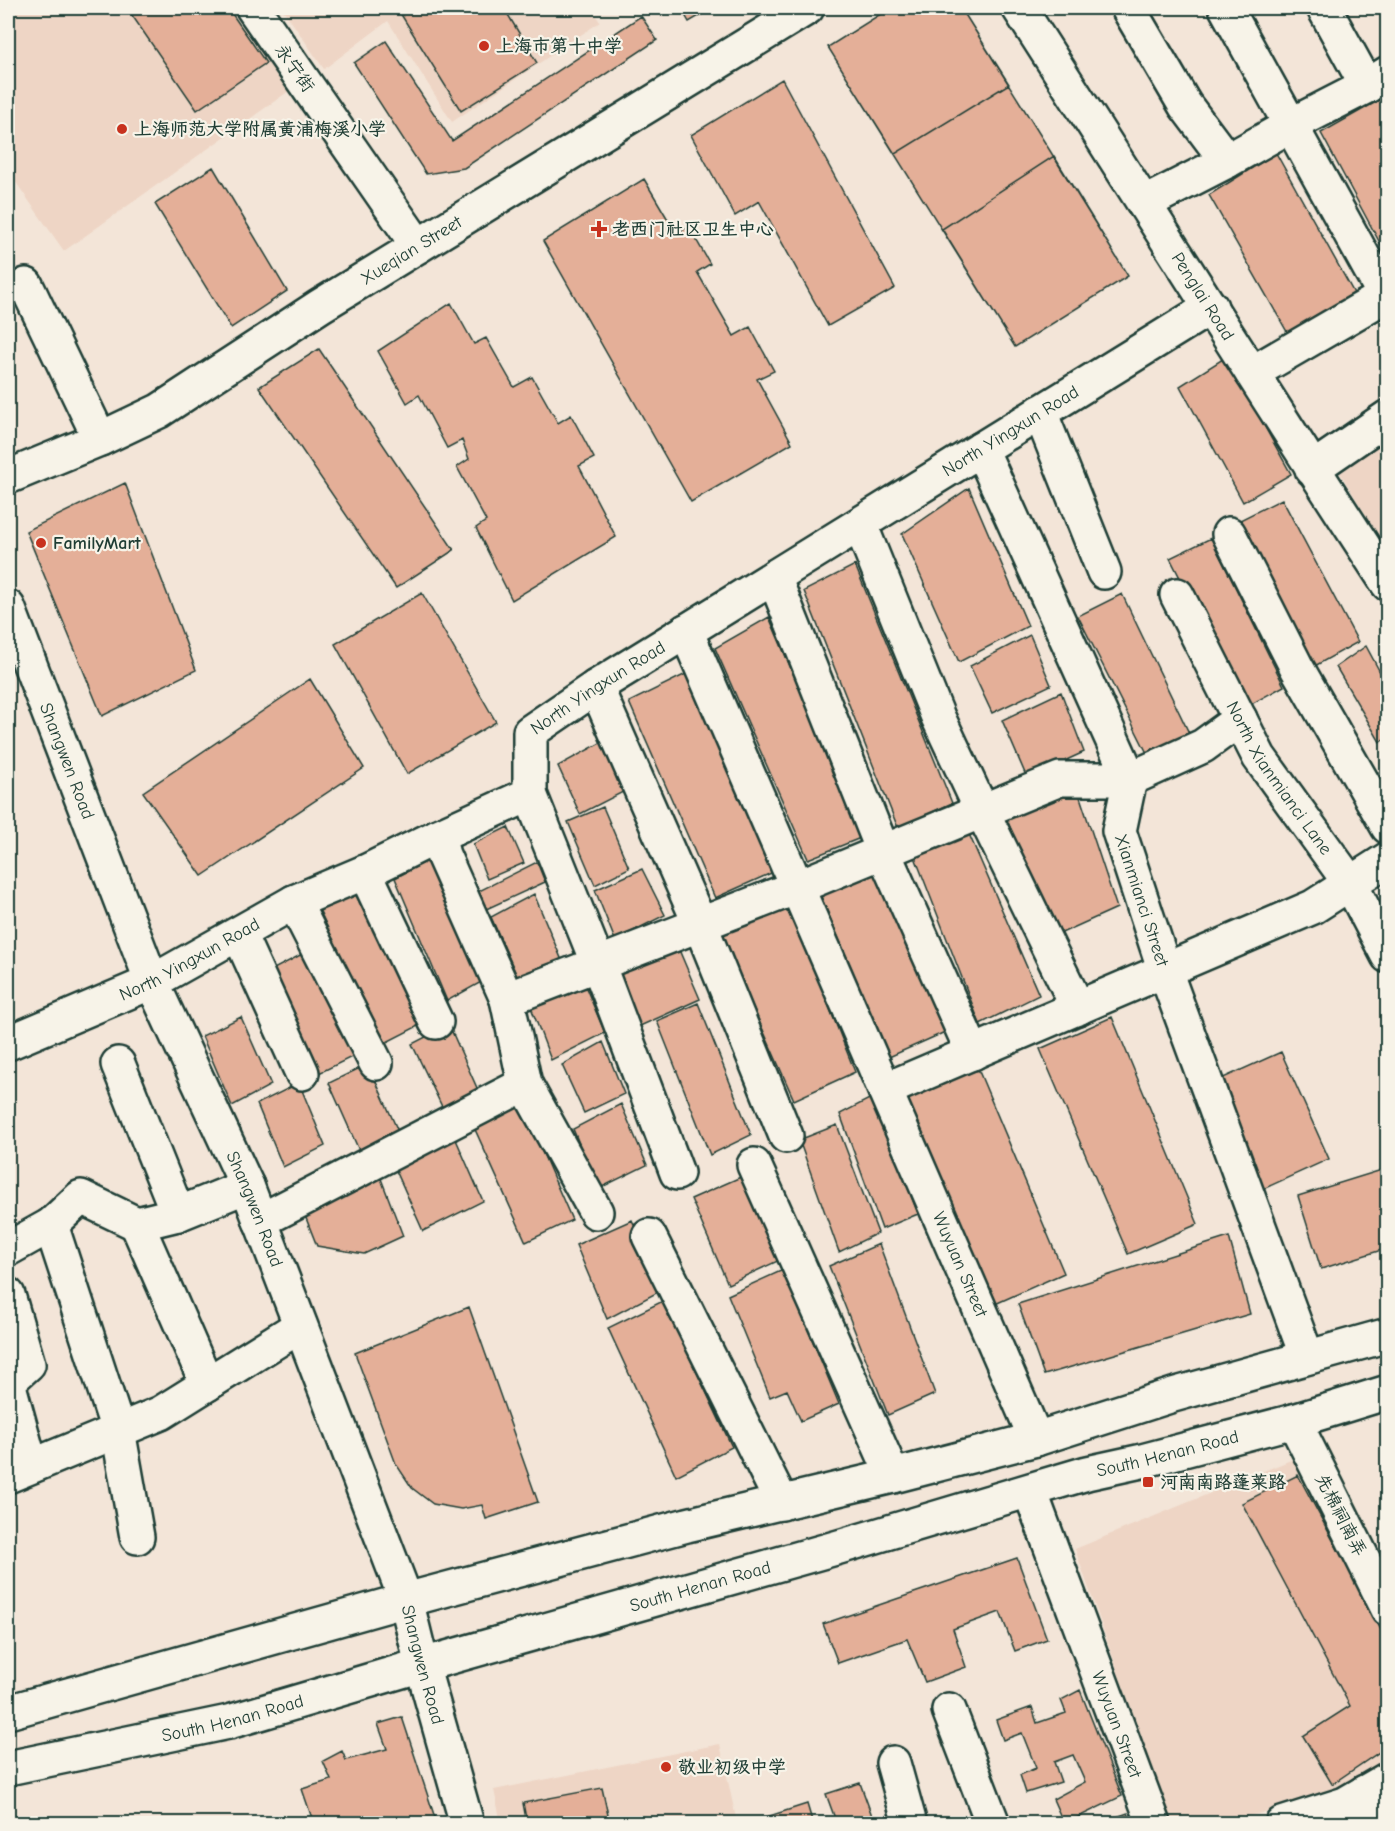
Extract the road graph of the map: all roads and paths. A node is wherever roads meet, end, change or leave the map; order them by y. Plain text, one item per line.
1 (253, 8) edge
2 (807, 8) edge
3 (1019, 8) edge
4 (1128, 8) edge
5 (1226, 8) edge
6 (1324, 8) edge
7 (1377, 80) edge
8 (1291, 125) junction
9 (1227, 161) junction
10 (1145, 203) junction
11 (418, 246) junction
12 (26, 285) dead end
13 (1386, 295) edge
14 (1211, 307) junction
15 (1252, 373) junction
16 (1040, 412) junction
17 (1388, 417) edge
18 (100, 439) junction
19 (981, 449) junction
20 (1312, 469) junction
21 (8, 477) edge
22 (860, 524) junction
23 (1229, 534) dead end
24 (1104, 572) dead end
25 (774, 578) junction
26 (1388, 584) edge
27 (1177, 595) dead end
28 (8, 606) edge
29 (686, 631) junction
30 (596, 687) junction
31 (1240, 718) junction
32 (1130, 780) junction
33 (530, 794) junction
34 (982, 811) junction
35 (1388, 827) edge
36 (438, 836) junction
37 (883, 851) junction
38 (1388, 859) edge
39 (364, 872) junction
40 (1350, 883) junction
41 (797, 887) junction
42 (294, 902) junction
43 (700, 924) junction
44 (239, 934) junction
45 (1388, 956) edge
46 (598, 964) junction
47 (1165, 971) junction
48 (152, 982) junction
49 (507, 999) junction
50 (1078, 1008) junction
51 (436, 1023) dead end
52 (8, 1043) edge
53 (973, 1053) junction
54 (376, 1063) dead end
55 (118, 1064) dead end
56 (302, 1073) dead end
57 (525, 1084) junction
58 (885, 1090) junction
59 (786, 1137) dead end
60 (754, 1166) dead end
61 (677, 1173) dead end
62 (247, 1186) junction
63 (596, 1212) dead end
64 (178, 1214) junction
65 (260, 1221) junction
66 (51, 1224) junction
67 (137, 1224) junction
68 (649, 1236) dead end
69 (8, 1249) edge
70 (8, 1295) edge
71 (300, 1326) junction
72 (1388, 1335) edge
73 (1307, 1357) junction
74 (207, 1384) junction
75 (1388, 1392) edge
76 (1294, 1421) junction
77 (118, 1430) junction
78 (1036, 1439) junction
79 (19, 1471) edge
80 (893, 1476) junction
81 (1030, 1491) junction
82 (782, 1503) junction
83 (136, 1537) dead end
84 (406, 1600) junction
85 (1388, 1609) edge
86 (422, 1665) junction
87 (949, 1710) dead end
88 (8, 1712) edge
89 (892, 1763) dead end
90 (8, 1768) edge
91 (1376, 1785) edge
92 (467, 1824) edge
93 (910, 1824) edge
94 (993, 1824) edge
95 (1154, 1824) edge
96 (1282, 1824) edge
97 (1374, 1824) edge

1 - 11 street, 永宁街
2 - 11 street, Xueqian Street
3 - 10 street, Penglai Road
4 - 9 street
5 - 8 street
6 - 7 street
7 - 8 street
8 - 9 street
8 - 13 street
9 - 10 street
10 - 14 street, Penglai Road
11 - 18 street, Xueqian Street
12 - 18 street
13 - 15 street
14 - 15 street, Penglai Road
14 - 16 street, North Yingxun Road
15 - 20 street, Penglai Road
16 - 19 street, North Yingxun Road
16 - 24 street
17 - 20 street
18 - 21 street, Xueqian Street
19 - 22 street, North Yingxun Road
19 - 32 street
20 - 26 street, Penglai Road
22 - 25 street, North Yingxun Road
22 - 34 street
23 - 35 street
25 - 29 street, North Yingxun Road
25 - 37 street
27 - 31 street, North Xianmianci Lane
28 - 48 street, Shangwen Road
29 - 30 street, North Yingxun Road
29 - 41 street, Wuyuan Street
30 - 33 street, North Yingxun Road
30 - 43 street
31 - 32 street
31 - 40 street, North Xianmianci Lane
32 - 34 street
32 - 47 street, Xianmianci Street
33 - 36 street, North Yingxun Road
33 - 46 street
34 - 37 street
34 - 50 street
36 - 39 street, North Yingxun Road
36 - 49 street
37 - 41 street
37 - 53 street
38 - 40 street
39 - 42 street, North Yingxun Road
39 - 51 street
40 - 45 street, North Xianmianci Lane
40 - 47 street
41 - 43 street
41 - 58 street, Wuyuan Street
42 - 44 street, North Yingxun Road
42 - 54 street
43 - 46 street
43 - 59 street
44 - 48 street, North Yingxun Road
44 - 56 street
46 - 49 street
46 - 61 street
47 - 50 street
47 - 73 street, Xianmianci Street
48 - 52 street, North Yingxun Road
48 - 62 street, Shangwen Road
49 - 57 street
50 - 53 street
53 - 58 street
55 - 64 street
57 - 63 street
57 - 65 street
58 - 78 street, Wuyuan Street
60 - 80 street
62 - 64 street
62 - 65 street, Shangwen Road
64 - 67 street
65 - 71 street, Shangwen Road
66 - 67 street
66 - 69 street
66 - 77 street
67 - 74 street
68 - 82 street
70 - 79 street
71 - 74 street
71 - 84 street, Shangwen Road
72 - 73 street
73 - 78 street
74 - 77 street
75 - 76 street, South Henan Road
76 - 81 street, South Henan Road
76 - 85 street, 先棉祠南弄
77 - 79 street
77 - 83 street
78 - 80 street
80 - 82 street
81 - 86 street, South Henan Road
81 - 95 street, Wuyuan Street
82 - 84 street
84 - 86 street, Shangwen Road
84 - 88 street
86 - 90 street, South Henan Road
86 - 92 street, Shangwen Road
87 - 94 street
89 - 93 street
91 - 96 street
91 - 97 street

